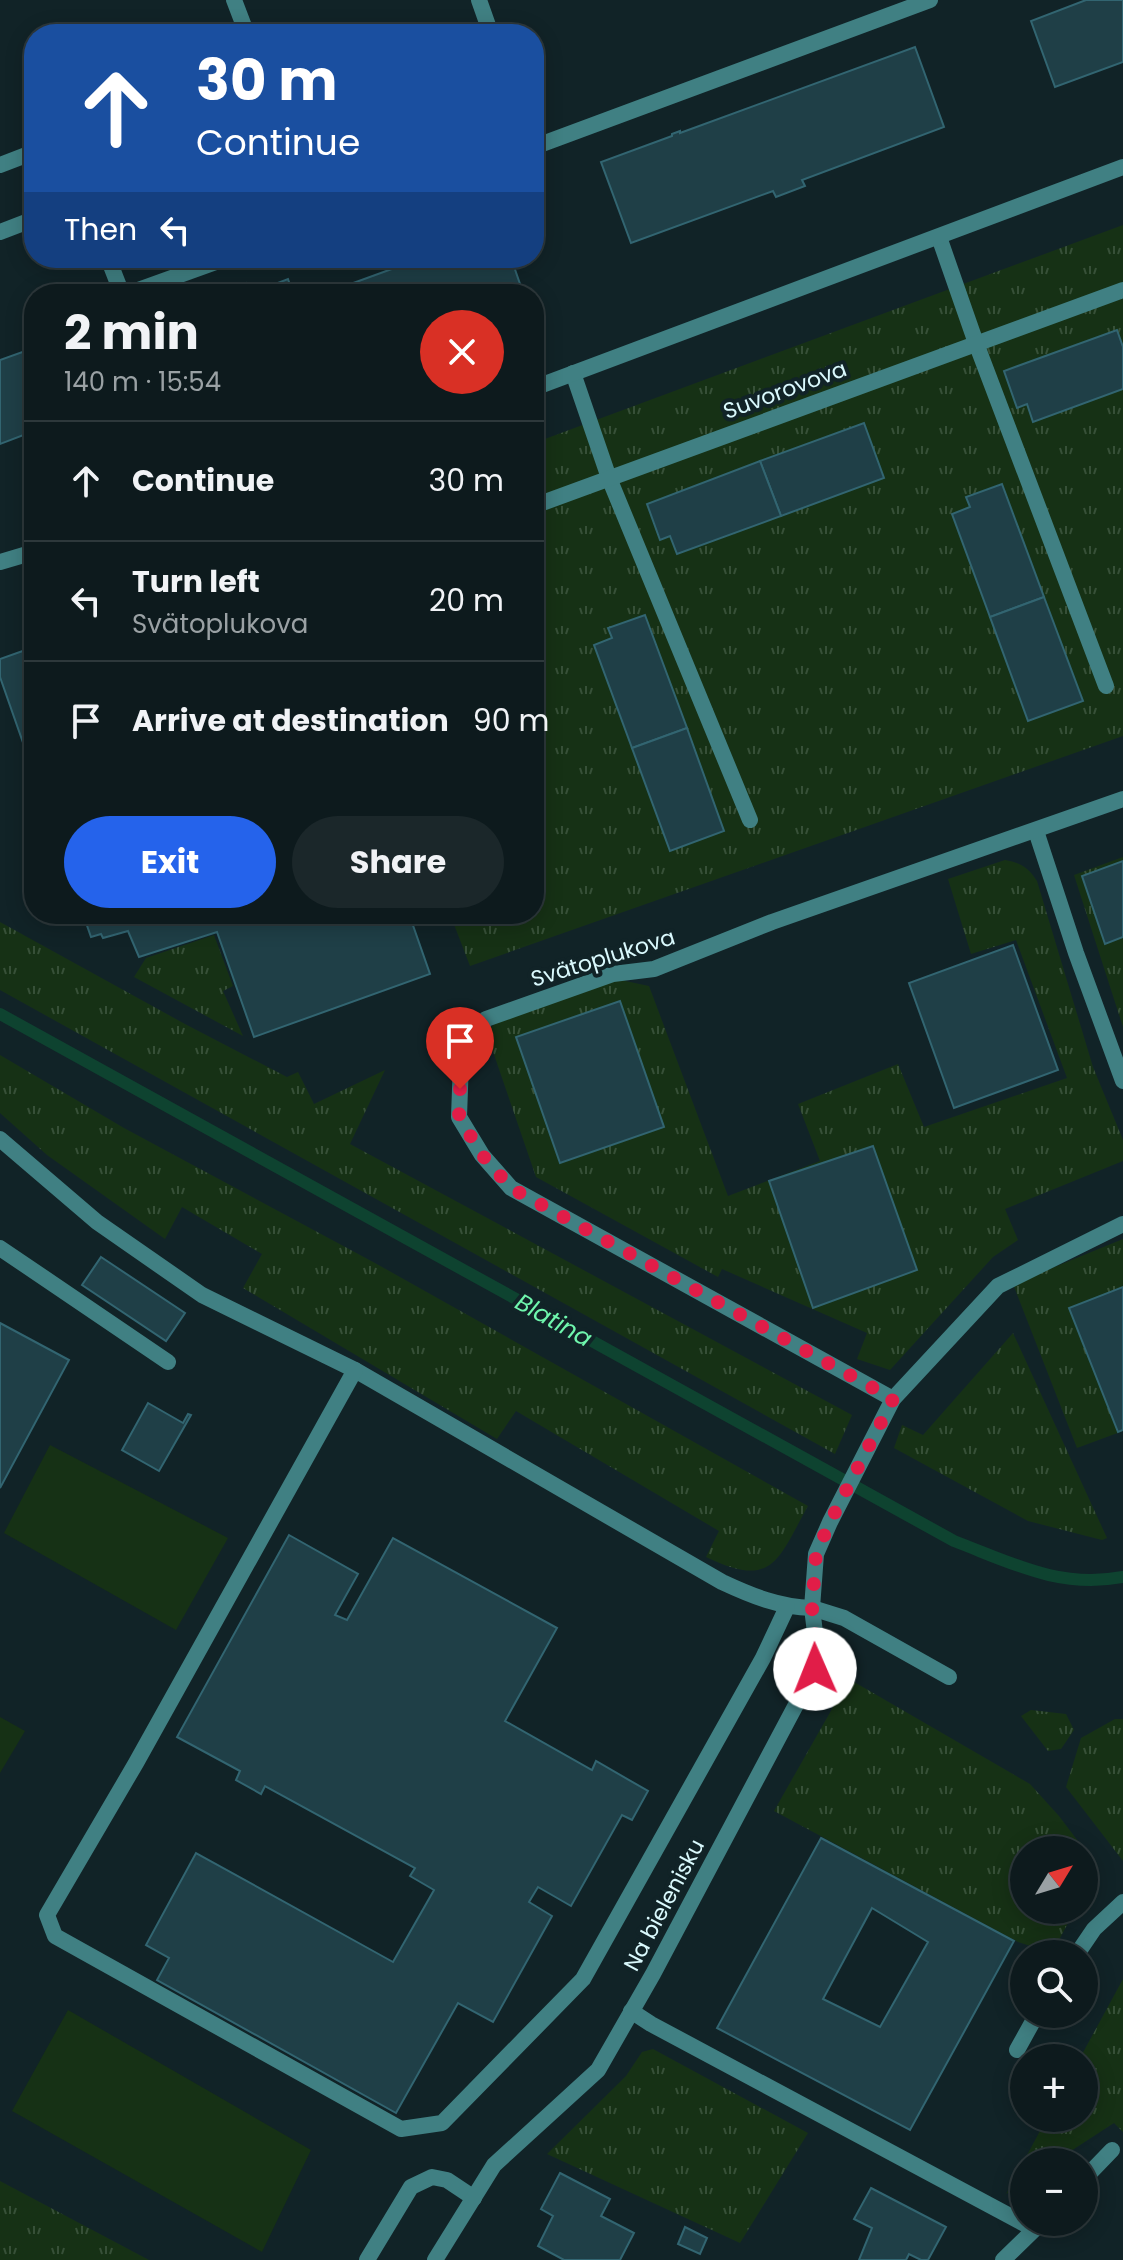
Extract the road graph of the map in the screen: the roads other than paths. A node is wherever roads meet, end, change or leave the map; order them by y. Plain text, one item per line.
1 (234, 0) edge
2 (479, 0) edge
3 (930, 0) edge
4 (243, 24) edge
5 (487, 24) edge
6 (544, 142) edge
7 (24, 156) edge
8 (0, 165) edge
9 (1123, 167) edge
10 (24, 223) edge
11 (0, 232) edge
12 (939, 237) junction
13 (198, 268) edge
14 (153, 284) edge
15 (1123, 290) edge
16 (976, 343) junction
17 (573, 373) junction
18 (544, 384) edge
19 (609, 478) junction
20 (544, 502) edge
21 (24, 555) edge
22 (0, 562) edge
23 (1106, 686) dead end
24 (1123, 799) edge
25 (750, 820) dead end
26 (1036, 831) junction
27 (1123, 1081) edge
28 (0, 1139) edge
29 (1123, 1224) edge
30 (0, 1248) edge
31 (168, 1362) dead end
32 (355, 1370) junction
33 (893, 1399) junction
34 (787, 1607) junction
35 (812, 1608) junction
36 (949, 1677) dead end
37 (1123, 1902) edge
38 (1087, 1940) edge
39 (631, 2011) junction
40 (1112, 2150) dead end
41 (1098, 2164) edge
42 (474, 2198) junction
43 (1010, 2211) edge
44 (1028, 2236) edge
45 (367, 2260) edge
46 (435, 2260) edge
47 (1003, 2260) edge

1 - 4 street
2 - 5 street
3 - 6 street
7 - 8 street
9 - 12 street
10 - 11 street
12 - 16 street
12 - 17 street
13 - 14 street
15 - 16 street, Suvorovova
16 - 19 street, Suvorovova
16 - 23 street
17 - 18 street
17 - 19 street
19 - 20 street, Suvorovova
19 - 25 street
21 - 22 street
24 - 26 street, Svätoplukova
26 - 27 street
26 - 33 street, Svätoplukova
28 - 32 street
29 - 33 street
30 - 31 street
32 - 34 street
32 - 34 street
33 - 35 street, Na bielenisku
34 - 35 street
35 - 36 street
35 - 39 street, Na bielenisku
37 - 38 street
39 - 42 street, Na bielenisku
39 - 43 street
40 - 41 street
42 - 45 street
42 - 46 street, Na bielenisku
44 - 47 street

